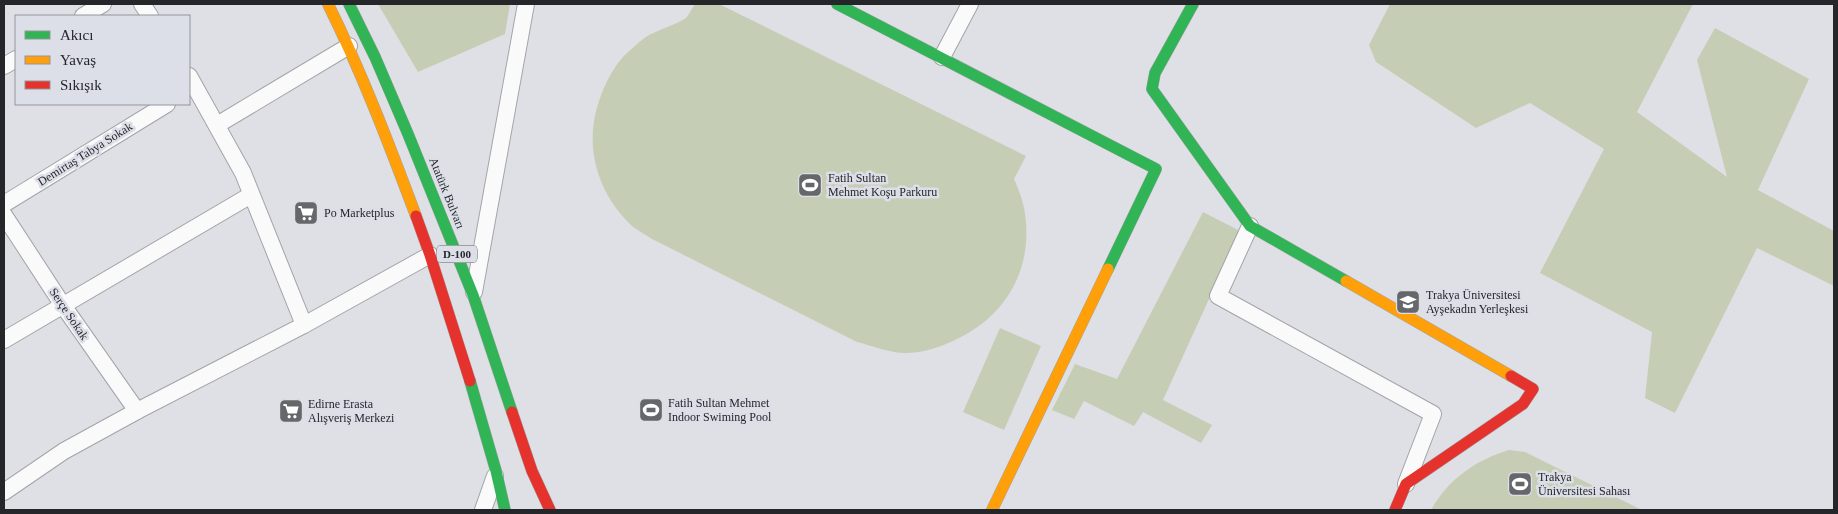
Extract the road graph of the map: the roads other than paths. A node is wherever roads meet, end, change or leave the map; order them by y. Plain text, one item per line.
1 (103, 4) edge
2 (142, 4) edge
3 (328, 4) edge
4 (349, 4) edge
5 (526, 4) edge
6 (837, 4) edge
7 (970, 4) edge
8 (1193, 4) edge
9 (85, 15) edge
10 (149, 15) edge
11 (349, 46) junction
12 (942, 57) junction
13 (15, 60) edge
14 (4, 66) edge
15 (191, 84) edge
16 (165, 105) edge
17 (217, 125) junction
18 (251, 195) junction
19 (4, 204) edge
20 (4, 215) edge
21 (1250, 226) junction
22 (430, 255) junction
23 (473, 295) junction
24 (62, 304) junction
25 (304, 325) junction
26 (4, 340) edge
27 (136, 411) junction
28 (496, 471) junction
29 (1406, 484) junction
30 (4, 492) edge
31 (483, 510) edge
32 (504, 510) edge
33 (550, 510) edge
34 (992, 510) edge
35 (1395, 510) edge

1 - 9 street
2 - 10 street
3 - 11 street, D-100
4 - 23 street, Atatürk Bulvarı / D-100
5 - 23 street
6 - 12 street
7 - 12 street
8 - 21 street
11 - 17 street
11 - 22 street, D-100
12 - 34 street
13 - 14 street
15 - 17 street
16 - 19 street, Demirtaş Tabya Sokak
17 - 18 street
18 - 24 street
18 - 25 street
20 - 24 street, Serçe Sokak
21 - 29 street
21 - 29 street
22 - 25 street
22 - 28 street, D-100
23 - 33 street, Atatürk Bulvarı / D-100
24 - 26 street
24 - 27 street, Serçe Sokak
25 - 27 street
27 - 30 street
28 - 31 street
28 - 32 street, D-100
29 - 35 street

